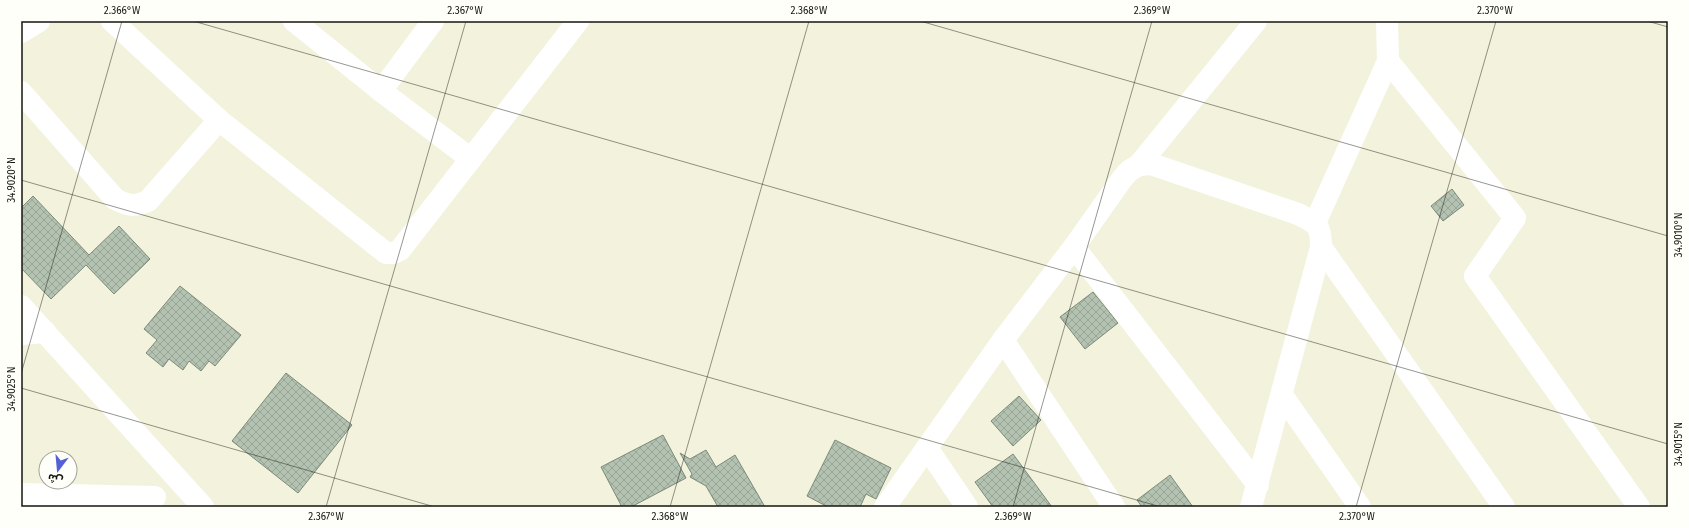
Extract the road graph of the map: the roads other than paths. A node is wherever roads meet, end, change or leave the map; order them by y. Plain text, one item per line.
1 (39, 21) edge
2 (112, 21) edge
3 (294, 21) edge
4 (433, 21) edge
5 (578, 21) edge
6 (1256, 21) edge
7 (1387, 21) edge
8 (21, 32) edge
9 (1388, 61) junction
10 (381, 91) junction
11 (21, 92) edge
12 (219, 120) junction
13 (470, 159) junction
14 (1139, 165) junction
15 (1315, 223) junction
16 (1074, 247) junction
17 (1321, 247) junction
18 (21, 306) edge
19 (45, 332) junction
20 (21, 334) edge
21 (1003, 340) junction
22 (1282, 395) junction
23 (927, 448) junction
24 (177, 477) junction
25 (1258, 485) junction
26 (21, 494) edge
27 (155, 502) edge
28 (203, 507) edge
29 (885, 507) edge
30 (967, 507) edge
31 (1114, 507) edge
32 (1251, 507) edge
33 (1360, 507) edge
34 (1504, 507) edge
35 (1639, 507) edge

1 - 8 street
2 - 12 street
3 - 10 street
4 - 10 street
5 - 13 street
6 - 14 street
7 - 9 street
9 - 15 street
9 - 35 street
10 - 13 street
11 - 12 street
12 - 13 street
14 - 15 street
14 - 16 street
15 - 17 street
16 - 21 street
16 - 25 street
17 - 22 street
17 - 34 street
18 - 19 street
19 - 20 street
19 - 24 street
21 - 23 street
21 - 31 street
22 - 25 street
22 - 33 street
23 - 29 street
23 - 30 street
24 - 27 street
24 - 28 street
25 - 32 street
26 - 27 street

